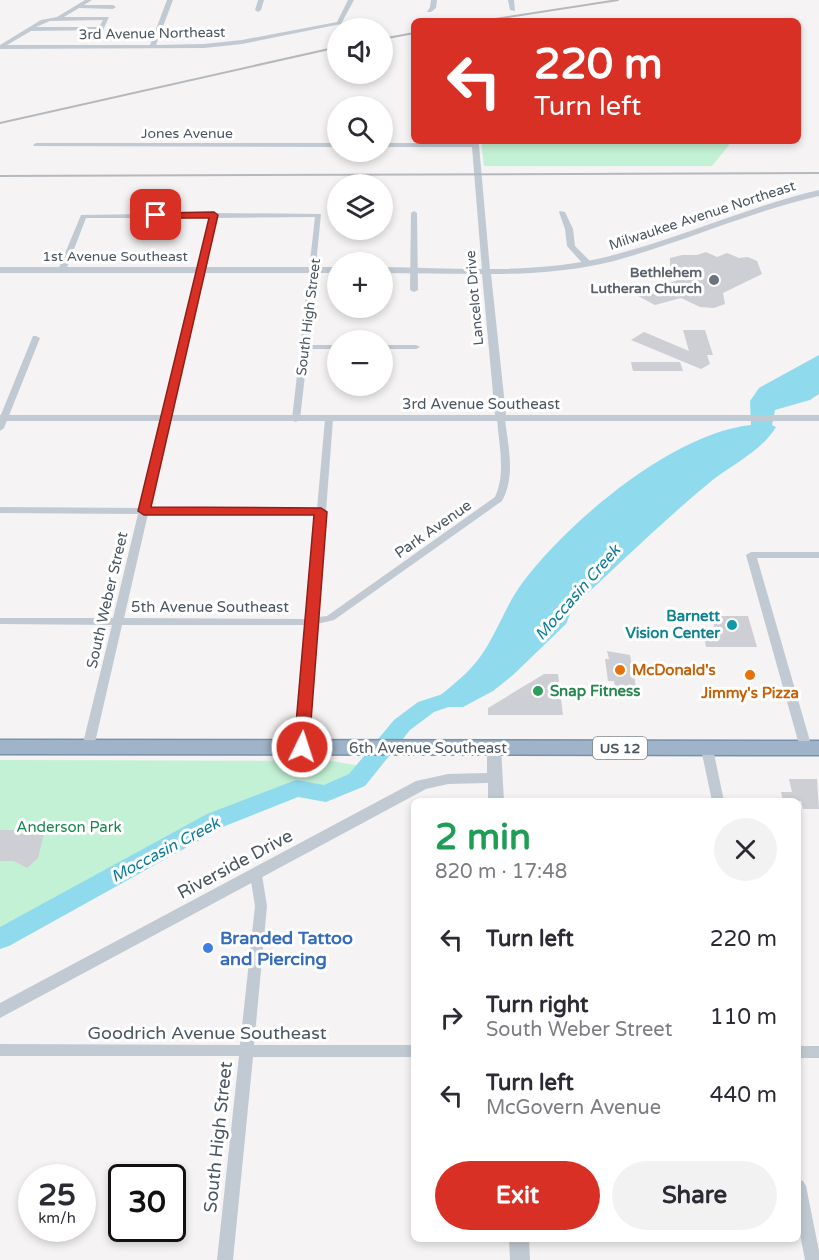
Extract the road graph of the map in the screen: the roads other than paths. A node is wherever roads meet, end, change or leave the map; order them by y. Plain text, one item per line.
1 (89, 0) edge
2 (170, 0) edge
3 (261, 0) edge
4 (351, 0) edge
5 (434, 0) edge
6 (511, 0) edge
7 (78, 7) junction
8 (113, 7) dead end
9 (258, 10) dead end
10 (513, 10) dead end
11 (429, 11) dead end
12 (59, 18) junction
13 (30, 29) junction
14 (9, 42) junction
15 (0, 47) edge
16 (90, 47) junction
17 (152, 47) junction
18 (429, 144) edge
19 (476, 144) edge
20 (36, 145) dead end
21 (327, 145) edge
22 (393, 145) edge
23 (819, 193) edge
24 (562, 212) dead end
25 (414, 213) dead end
26 (214, 215) junction
27 (587, 263) junction
28 (0, 270) edge
29 (62, 270) junction
30 (201, 270) junction
31 (314, 270) junction
32 (327, 270) edge
33 (393, 270) edge
34 (414, 270) junction
35 (486, 270) junction
36 (414, 290) dead end
37 (36, 338) dead end
38 (304, 346) junction
39 (327, 347) edge
40 (393, 347) edge
41 (416, 347) dead end
42 (165, 418) junction
43 (819, 418) edge
44 (296, 419) junction
45 (328, 419) junction
46 (501, 419) junction
47 (1, 421) edge
48 (0, 510) edge
49 (144, 511) junction
50 (321, 512) junction
51 (819, 555) edge
52 (0, 621) edge
53 (117, 622) junction
54 (312, 622) junction
55 (0, 747) edge
56 (88, 747) junction
57 (302, 747) junction
58 (494, 748) junction
59 (707, 748) junction
60 (813, 748) edge
61 (495, 778) junction
62 (496, 798) edge
63 (717, 798) edge
64 (256, 874) junction
65 (0, 1011) edge
66 (0, 1050) edge
67 (247, 1051) junction
68 (411, 1051) edge
69 (801, 1052) edge
70 (819, 1052) edge
71 (801, 1201) edge
72 (519, 1242) edge
73 (225, 1260) edge
74 (520, 1260) edge
75 (813, 1260) edge

1 - 7 street
2 - 17 street
3 - 9 street
4 - 17 street, 3rd Avenue Northeast
5 - 11 street
6 - 10 street
7 - 8 street
7 - 12 street
12 - 13 street
12 - 13 street
13 - 14 street
14 - 15 street
14 - 16 street
15 - 16 street, 3rd Avenue Northeast
16 - 17 street, 3rd Avenue Northeast
18 - 22 street
19 - 35 street, Lancelot Drive
20 - 21 street, Jones Avenue
23 - 27 street, Milwaukee Avenue Northeast
24 - 27 street
25 - 34 street
26 - 29 street
26 - 30 street, South Weber Street
26 - 31 street, South High Street
27 - 35 street, Milwaukee Avenue Northeast
28 - 29 street, 1st Avenue Southeast
29 - 30 street, 1st Avenue Southeast
30 - 31 street, 1st Avenue Southeast
30 - 42 street, South Weber Street
31 - 32 street, 1st Avenue Southeast
31 - 38 street, South High Street
33 - 34 street
34 - 35 street
34 - 36 street
35 - 46 street, Lancelot Drive
37 - 47 street
38 - 39 street
38 - 44 street, South High Street
40 - 41 street
42 - 44 street, 3rd Avenue Southeast
42 - 47 street, 3rd Avenue Southeast
42 - 49 street, South Weber Street
43 - 46 street, 3rd Avenue Southeast
44 - 45 street, 3rd Avenue Southeast
45 - 46 street, 3rd Avenue Southeast
45 - 50 street
46 - 54 street, Park Avenue
48 - 49 street
49 - 50 street
49 - 53 street, South Weber Street
50 - 54 street
51 - 60 street
52 - 53 street, 5th Avenue Southeast
53 - 54 street, 5th Avenue Southeast
53 - 56 street, South Weber Street
54 - 57 street
55 - 56 highway, 6th Avenue Southeast / US 12
56 - 57 highway, 6th Avenue Southeast / US 12
57 - 58 highway, 6th Avenue Southeast / US 12
58 - 59 highway, 6th Avenue Southeast / US 12
58 - 61 street
59 - 60 highway, 6th Avenue Southeast / US 12
59 - 63 street
61 - 62 street
61 - 64 street, Riverside Drive
64 - 65 street, Riverside Drive
64 - 67 street, South High Street
66 - 67 street, Goodrich Avenue Southeast
67 - 68 street, Goodrich Avenue Southeast
67 - 73 street, South High Street
69 - 70 street
71 - 75 street
72 - 74 street

